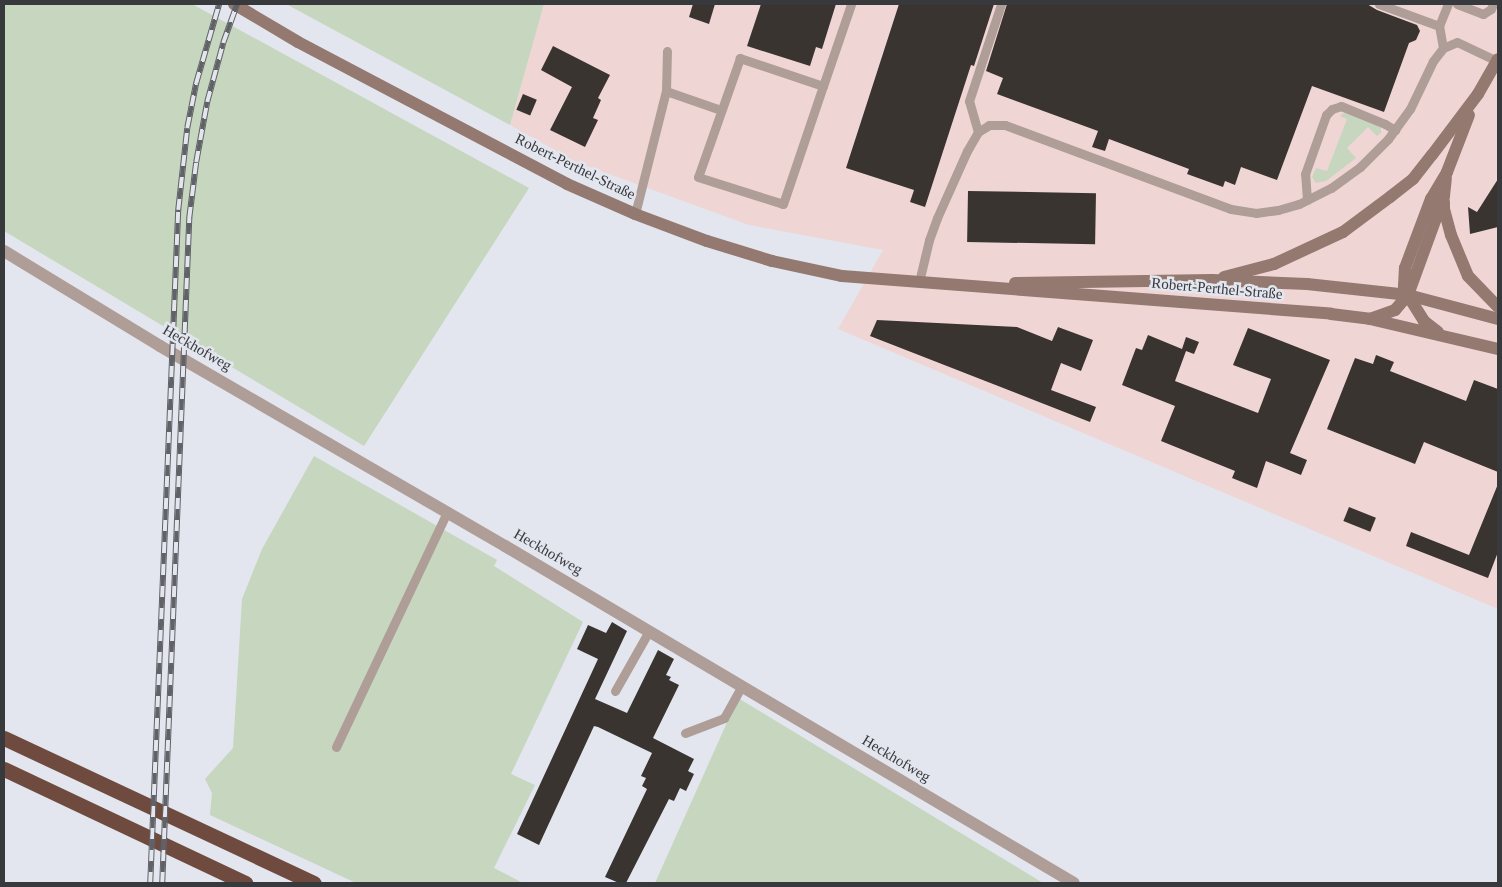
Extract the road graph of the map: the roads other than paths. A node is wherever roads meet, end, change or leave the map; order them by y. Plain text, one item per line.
1 (234, 4) edge
2 (851, 4) edge
3 (1001, 4) edge
4 (1379, 4) edge
5 (1448, 4) edge
6 (1457, 4) edge
7 (1493, 4) edge
8 (1439, 26) junction
9 (1443, 48) junction
10 (667, 51) dead end
11 (1498, 60) edge
12 (823, 86) junction
13 (666, 91) junction
14 (1478, 94) junction
15 (721, 110) junction
16 (1395, 130) junction
17 (978, 132) junction
18 (1446, 172) junction
19 (1444, 196) junction
20 (1307, 200) junction
21 (635, 214) junction
22 (4, 251) edge
23 (1212, 280) junction
24 (924, 283) junction
25 (1408, 294) junction
26 (1498, 308) edge
27 (1370, 319) junction
28 (1498, 320) edge
29 (1444, 336) junction
30 (1498, 349) edge
31 (447, 512) junction
32 (649, 631) junction
33 (742, 686) junction
34 (615, 691) dead end
35 (684, 733) dead end
36 (4, 738) edge
37 (336, 747) dead end
38 (4, 769) edge
39 (245, 883) edge
40 (314, 883) edge
41 (1074, 883) edge

1 - 21 street, Robert-Perthel-Straße
2 - 12 lane
3 - 17 lane
4 - 8 lane
5 - 8 lane
6 - 7 lane
8 - 9 lane
9 - 11 lane
9 - 16 lane
10 - 13 lane
11 - 14 street
12 - 15 lane
12 - 15 lane
13 - 15 lane
13 - 21 lane
14 - 18 street
14 - 23 street
16 - 20 lane
16 - 20 lane
17 - 20 lane
17 - 24 lane
18 - 19 street
18 - 25 street
19 - 25 street
19 - 26 street
21 - 24 street, Robert-Perthel-Straße
22 - 31 street, Heckhofweg
23 - 24 street, Robert-Perthel-Straße
23 - 25 street, Robert-Perthel-Straße
24 - 27 street, Robert-Perthel-Straße
25 - 27 street
25 - 28 street, Robert-Perthel-Straße
25 - 29 street
27 - 29 street, Robert-Perthel-Straße
29 - 30 street, Robert-Perthel-Straße
31 - 32 street, Heckhofweg
31 - 37 lane
32 - 33 street, Heckhofweg
32 - 34 lane
33 - 35 lane
33 - 41 street, Heckhofweg
36 - 40 highway
38 - 39 highway

